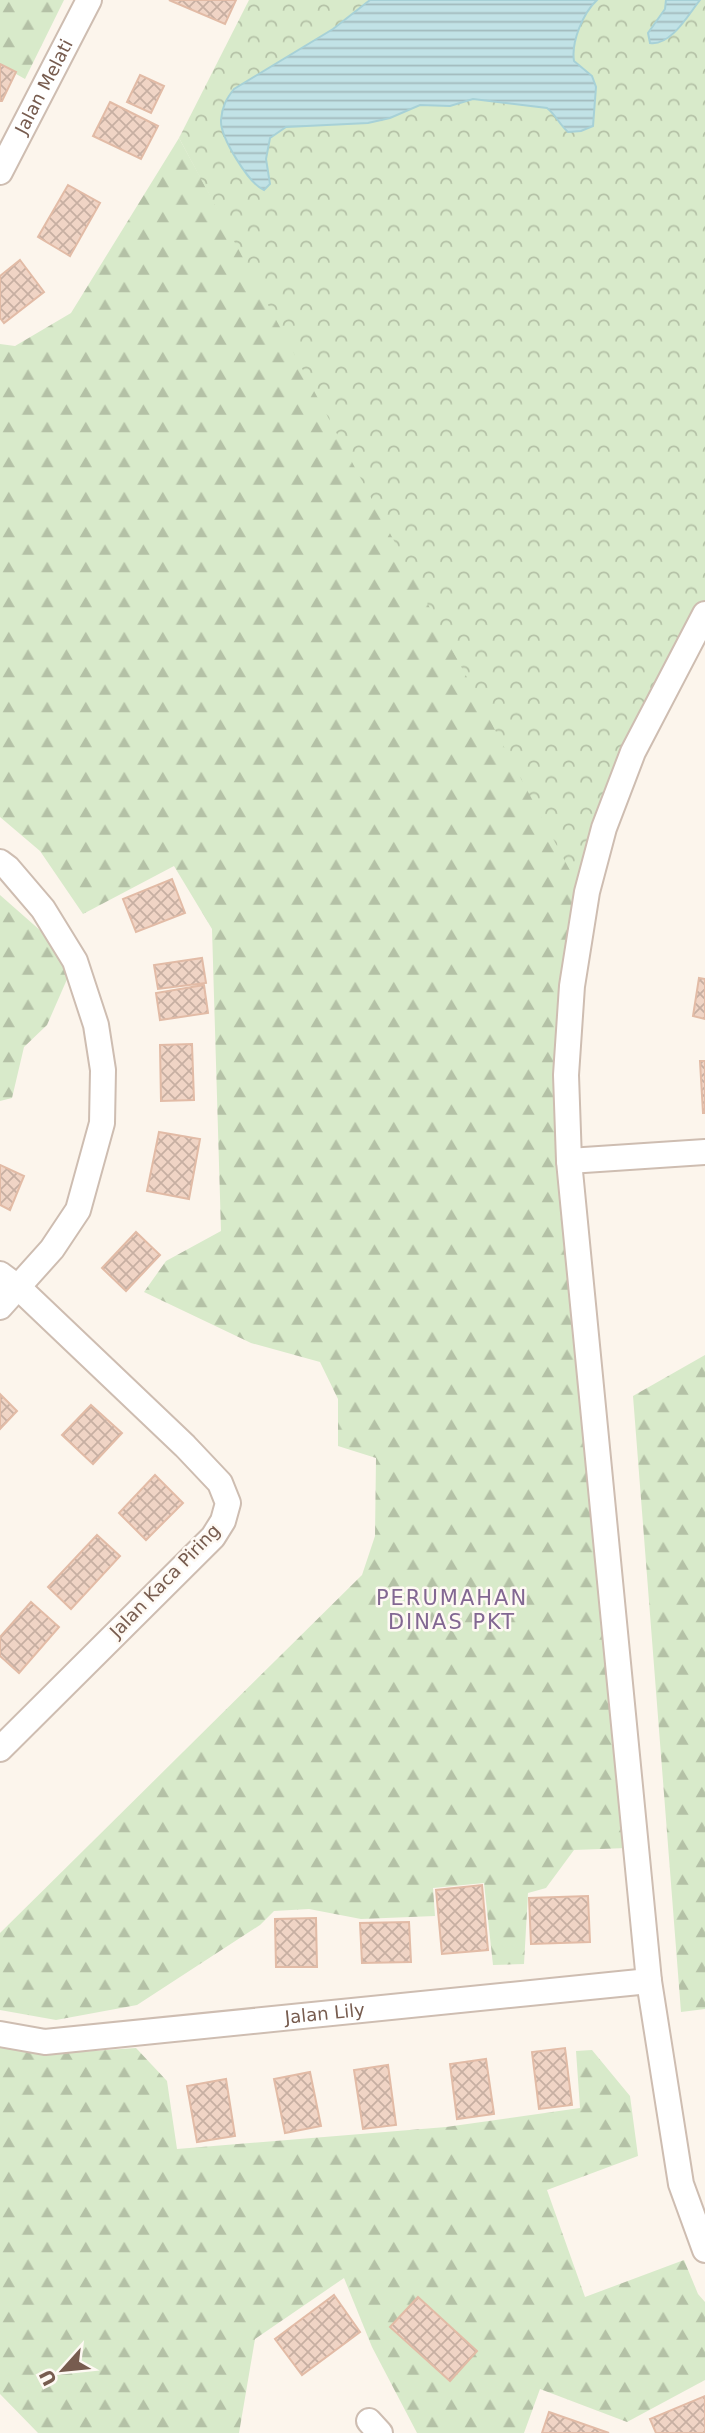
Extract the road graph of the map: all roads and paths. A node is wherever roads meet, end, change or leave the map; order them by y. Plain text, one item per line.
1 (89, 0) edge
2 (1, 169) edge
3 (705, 614) edge
4 (0, 862) edge
5 (705, 1152) edge
6 (569, 1161) junction
7 (9, 1281) edge
8 (0, 1307) edge
9 (0, 1749) edge
10 (649, 1980) junction
11 (0, 2034) edge
12 (705, 2249) edge

1 - 2 street, Jalan Melati
3 - 6 street
4 - 7 street
5 - 6 street
6 - 10 street
7 - 8 street
7 - 9 street, Jalan Kaca Piring
10 - 11 street, Jalan Lily
10 - 12 street

